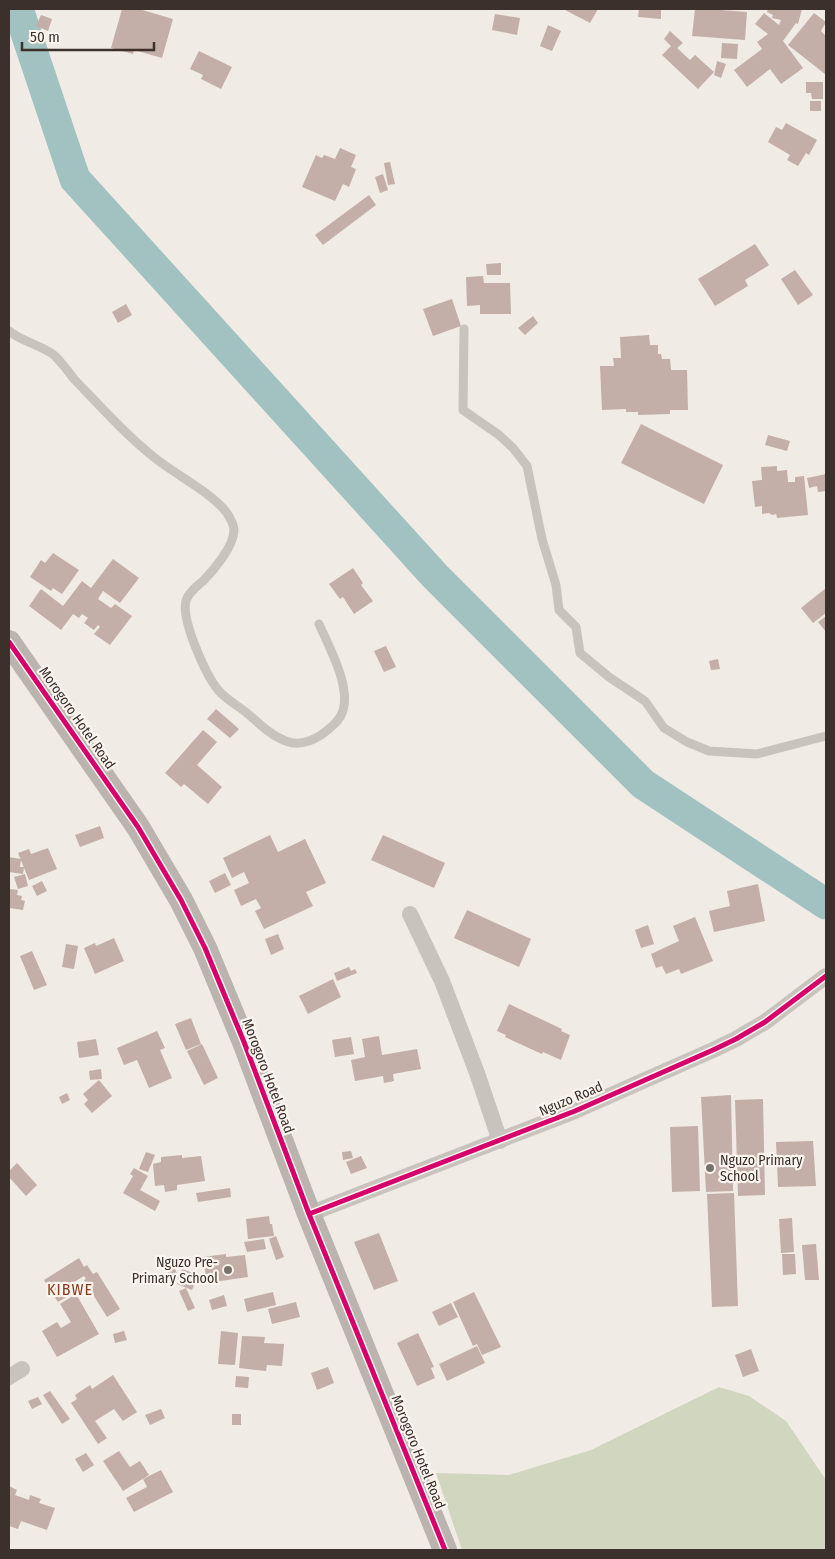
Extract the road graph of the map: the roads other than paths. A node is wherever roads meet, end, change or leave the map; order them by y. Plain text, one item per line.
1 (464, 329) dead end
2 (9, 331) edge
3 (319, 624) dead end
4 (9, 642) edge
5 (826, 736) edge
6 (410, 914) dead end
7 (826, 976) edge
8 (500, 1141) junction
9 (309, 1214) junction
10 (445, 1550) edge

1 - 5 lane
2 - 3 lane
4 - 9 street, Morogoro Hotel Road
6 - 8 street
7 - 8 street, Nguzo Road
8 - 9 street, Nguzo Road
9 - 10 street, Morogoro Hotel Road

